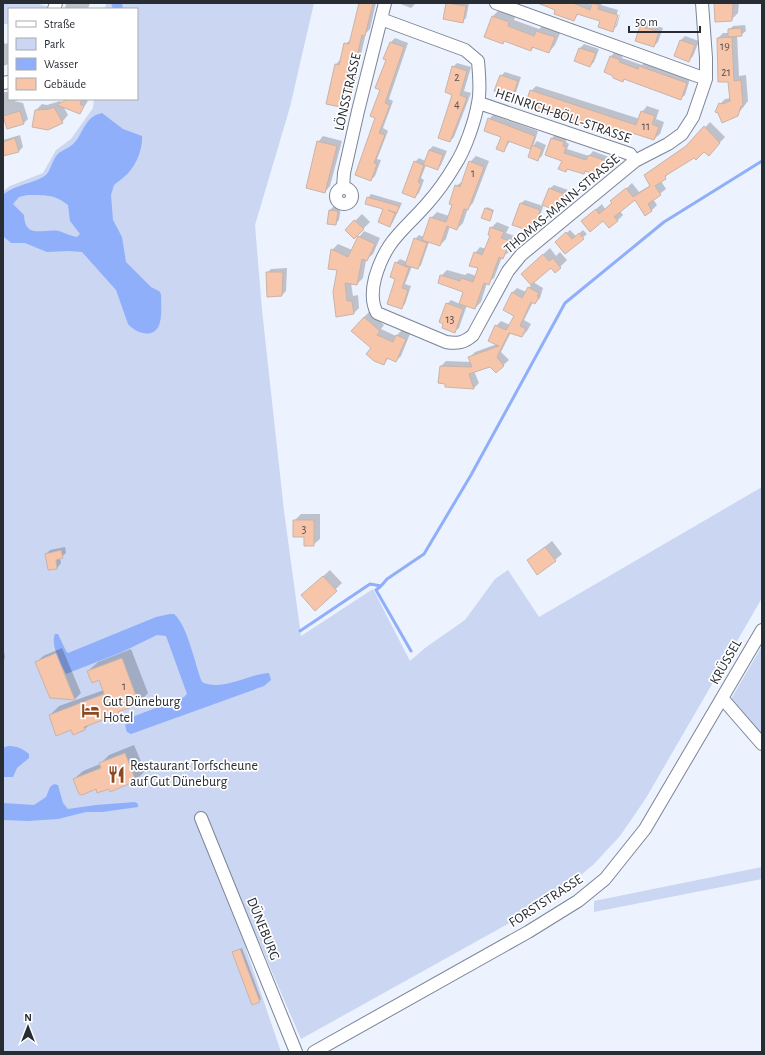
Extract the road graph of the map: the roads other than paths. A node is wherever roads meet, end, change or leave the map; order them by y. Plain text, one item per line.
1 (385, 3) edge
2 (496, 3) edge
3 (702, 3) edge
4 (381, 19) junction
5 (706, 79) junction
6 (478, 103) junction
7 (635, 161) junction
8 (343, 188) dead end
9 (762, 630) edge
10 (722, 698) junction
11 (762, 744) edge
12 (201, 818) dead end
13 (296, 1052) edge
14 (314, 1052) edge

1 - 4 street, LÖNSSTRASSE
2 - 5 street
3 - 5 street, THOMAS-MANN-STRASSE
4 - 6 street, THOMAS-MANN-STRASSE
4 - 8 street, LÖNSSTRASSE
5 - 7 street, THOMAS-MANN-STRASSE
6 - 7 street, HEINRICH-BÖLL-STRASSE
6 - 7 street, THOMAS-MANN-STRASSE
9 - 10 street, KRÜSSEL
10 - 11 street, KRÜSSEL
10 - 14 street, FORSTSTRASSE
12 - 13 street, DÜNEBURG

